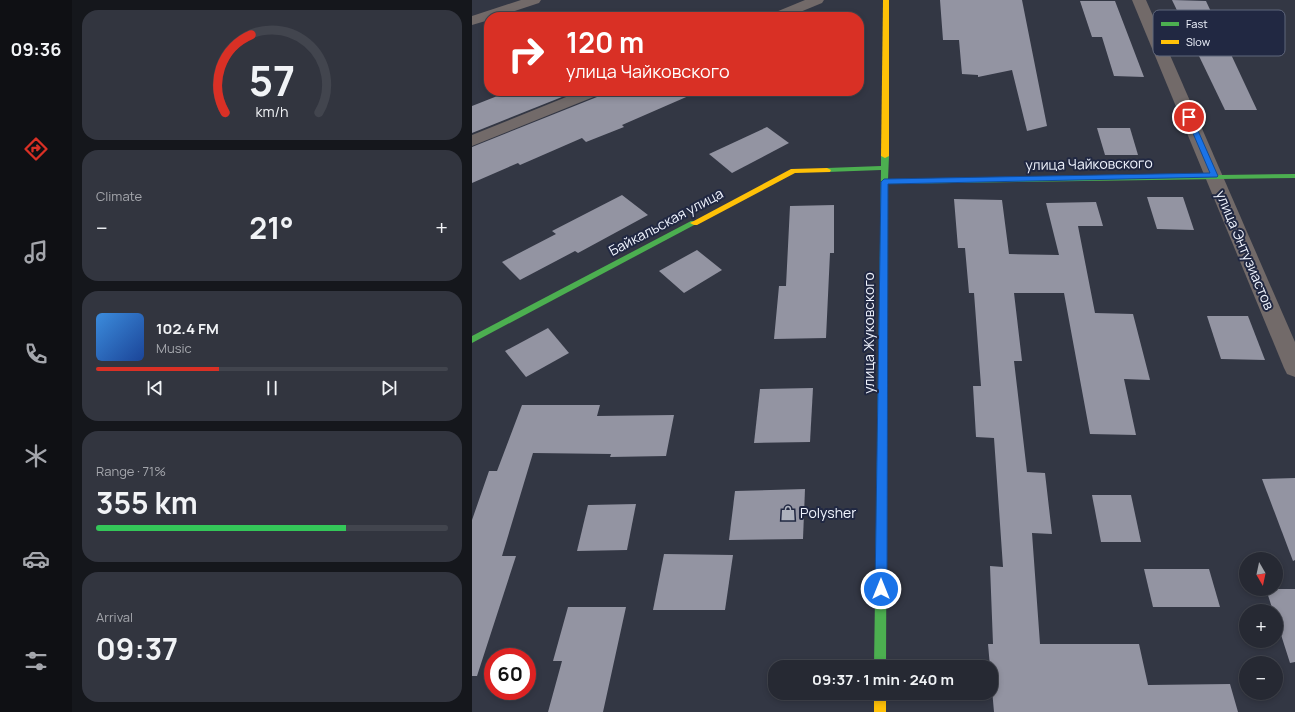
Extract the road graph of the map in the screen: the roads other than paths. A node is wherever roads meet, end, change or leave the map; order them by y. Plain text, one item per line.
1 (534, 0) edge
2 (817, 0) edge
3 (886, 0) edge
4 (1139, 0) edge
5 (500, 12) edge
6 (788, 12) edge
7 (484, 18) edge
8 (472, 22) edge
9 (1153, 33) edge
10 (1163, 56) edge
11 (583, 96) edge
12 (472, 141) edge
13 (884, 168) junction
14 (1214, 176) junction
15 (1295, 176) edge
16 (884, 182) junction
17 (472, 340) edge
18 (1295, 368) edge
19 (880, 660) edge
20 (880, 700) edge
21 (880, 712) edge

1 - 5 street
2 - 6 street
3 - 13 main road, улица Жуковского
4 - 9 street, улица Энтузиастов
7 - 8 street
10 - 14 street, улица Энтузиастов
11 - 12 street
13 - 16 main road, улица Жуковского
13 - 17 main road, Байкальская улица
14 - 15 main road, улица Чайковского
14 - 16 main road, улица Чайковского
14 - 18 street, улица Энтузиастов
16 - 19 main road, улица Жуковского
20 - 21 main road

